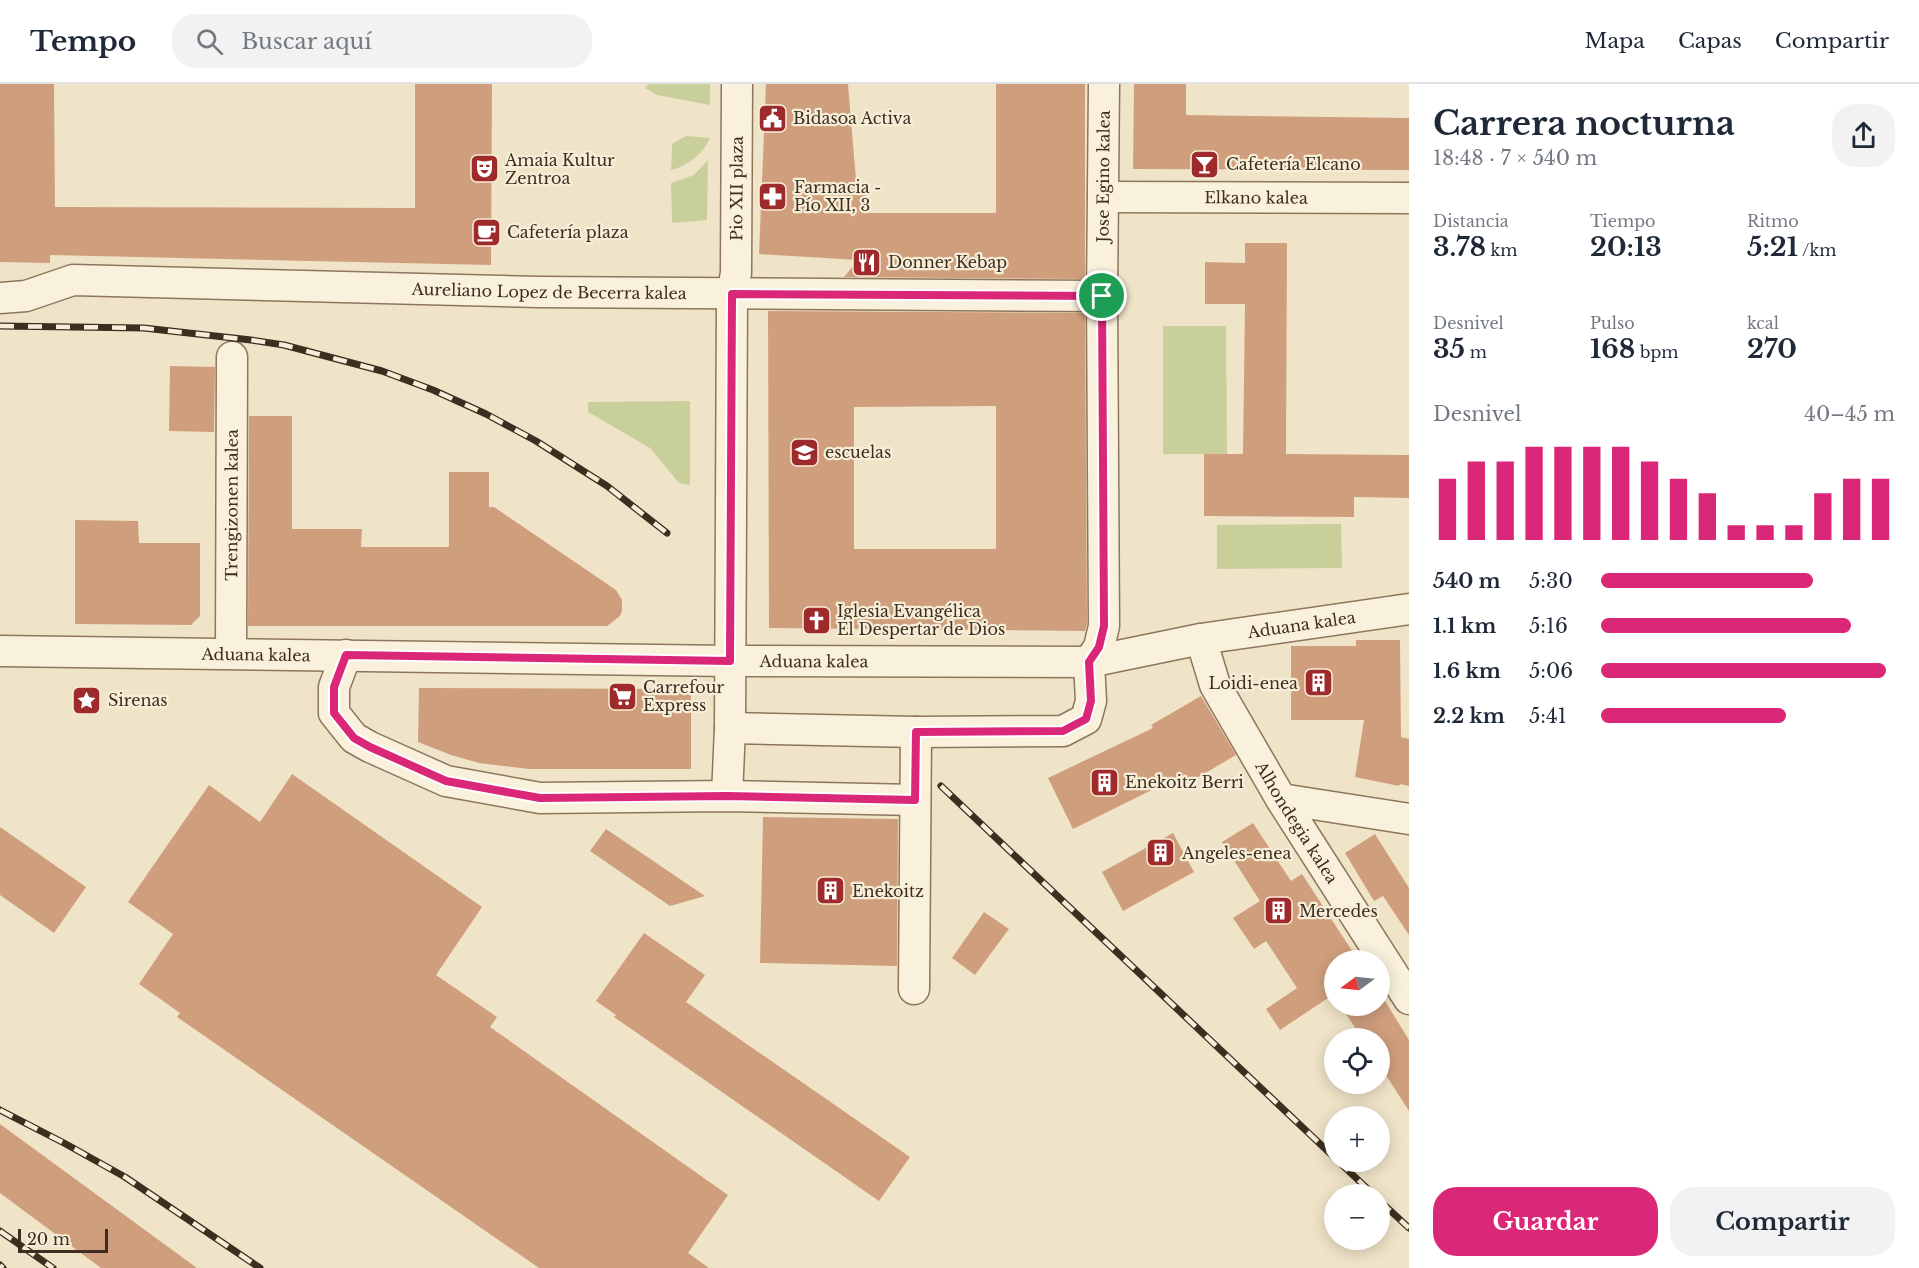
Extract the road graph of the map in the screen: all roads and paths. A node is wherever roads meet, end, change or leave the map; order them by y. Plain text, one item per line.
1 (737, 84) edge
2 (1104, 84) edge
3 (1103, 197) junction
4 (1409, 198) edge
5 (732, 294) junction
6 (1102, 296) junction
7 (0, 298) edge
8 (232, 357) dead end
9 (1409, 609) edge
10 (1201, 639) junction
11 (0, 651) edge
12 (231, 653) junction
13 (346, 655) junction
14 (730, 661) junction
15 (1089, 662) junction
16 (730, 728) junction
17 (916, 732) junction
18 (727, 796) junction
19 (1281, 799) junction
20 (915, 800) junction
21 (1409, 819) edge
22 (914, 989) dead end
23 (1409, 999) edge

1 - 5 street, Pio XII plaza
2 - 3 street, Jose Egino kalea
3 - 4 street, Elkano kalea
3 - 6 street, Jose Egino kalea
5 - 6 street, Aureliano Lopez de Becerra kalea
5 - 7 street, Aureliano Lopez de Becerra kalea
5 - 14 street, Pio XII plaza
6 - 15 street, Jose Egino kalea
8 - 12 street, Trengizonen kalea
9 - 10 street, Aduana kalea
10 - 15 street, Aduana kalea
10 - 19 street, Alhondegia kalea
11 - 12 street, Aduana kalea
12 - 13 street, Aduana kalea
13 - 14 street, Aduana kalea
13 - 18 street
14 - 15 street, Aduana kalea
14 - 16 street, Pio XII plaza
15 - 17 street
16 - 17 street
16 - 18 street, Pio XII plaza
17 - 20 street
18 - 20 street
19 - 21 street
19 - 23 street, Alhondegia kalea
20 - 22 street

